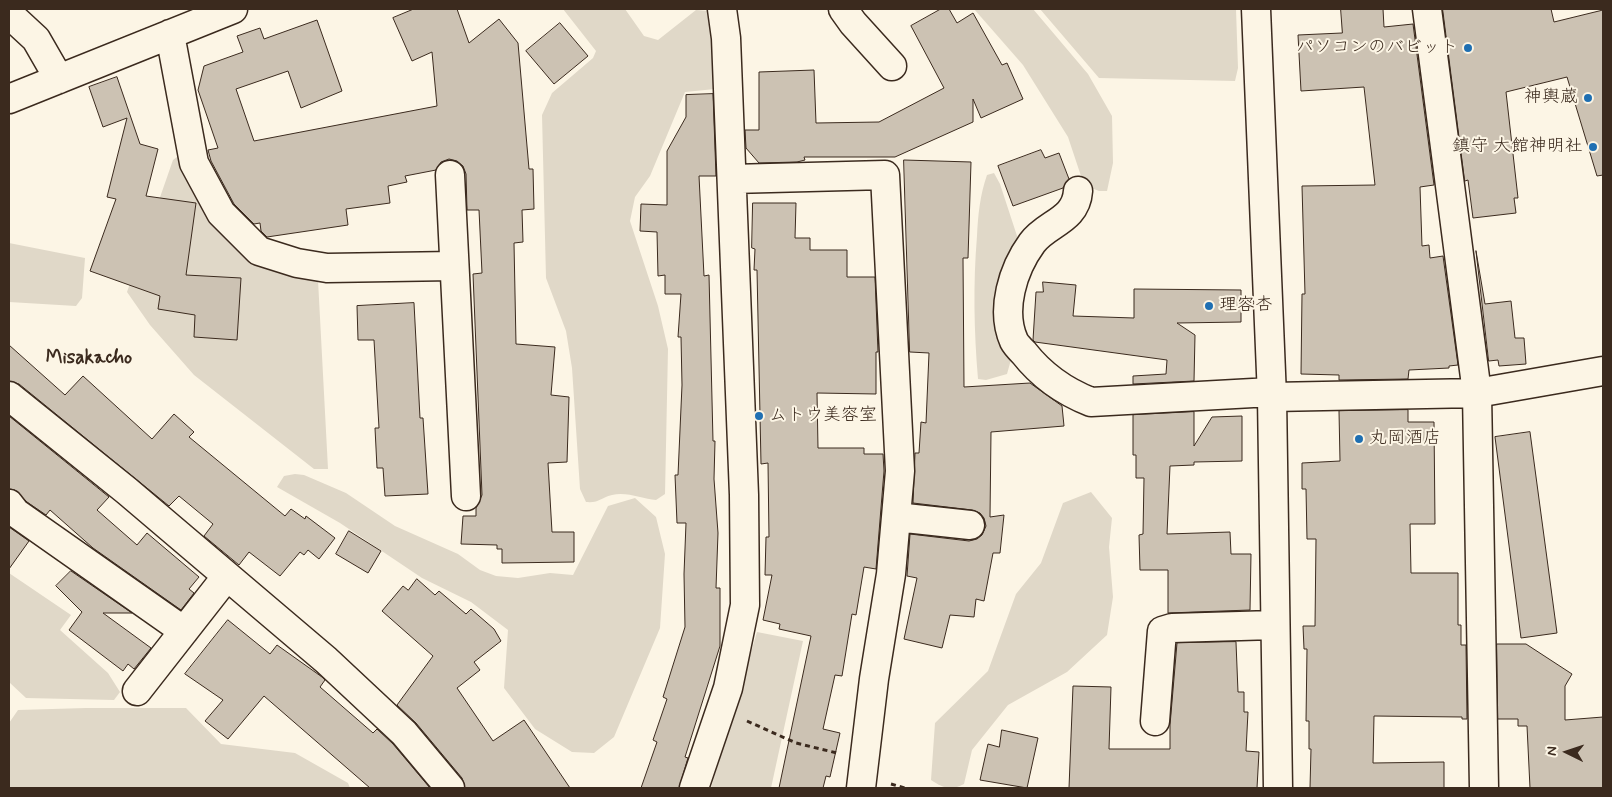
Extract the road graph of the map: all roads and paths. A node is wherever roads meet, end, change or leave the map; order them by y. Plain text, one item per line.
1 (233, 9) edge
2 (722, 9) edge
3 (843, 9) edge
4 (1256, 9) edge
5 (1427, 9) edge
6 (9, 14) edge
7 (170, 34) junction
8 (892, 66) dead end
9 (59, 78) junction
10 (9, 99) edge
11 (450, 176) dead end
12 (732, 179) junction
13 (1078, 191) dead end
14 (453, 266) junction
15 (1603, 371) edge
16 (1477, 393) junction
17 (1272, 395) junction
18 (9, 396) edge
19 (466, 496) dead end
20 (9, 504) edge
21 (896, 517) junction
22 (970, 525) dead end
23 (227, 576) junction
24 (1274, 625) junction
25 (184, 631) junction
26 (137, 690) dead end
27 (722, 707) junction
28 (1155, 720) dead end
29 (864, 759) junction
30 (450, 788) edge
31 (694, 788) edge
32 (861, 788) edge
33 (1278, 788) edge
34 (1484, 788) edge

1 - 7 street
2 - 12 street
3 - 8 street
4 - 17 street
5 - 16 street
6 - 9 street
7 - 9 street
7 - 14 street
9 - 10 street
11 - 14 street
12 - 21 street
12 - 27 street
13 - 17 street
14 - 19 street
15 - 16 street
16 - 17 street
16 - 34 street
17 - 24 street
18 - 23 street
20 - 25 street
21 - 22 street
21 - 29 street
23 - 25 street
23 - 30 street
24 - 28 street
24 - 33 street
25 - 26 street
27 - 29 path
27 - 31 street
29 - 32 street

